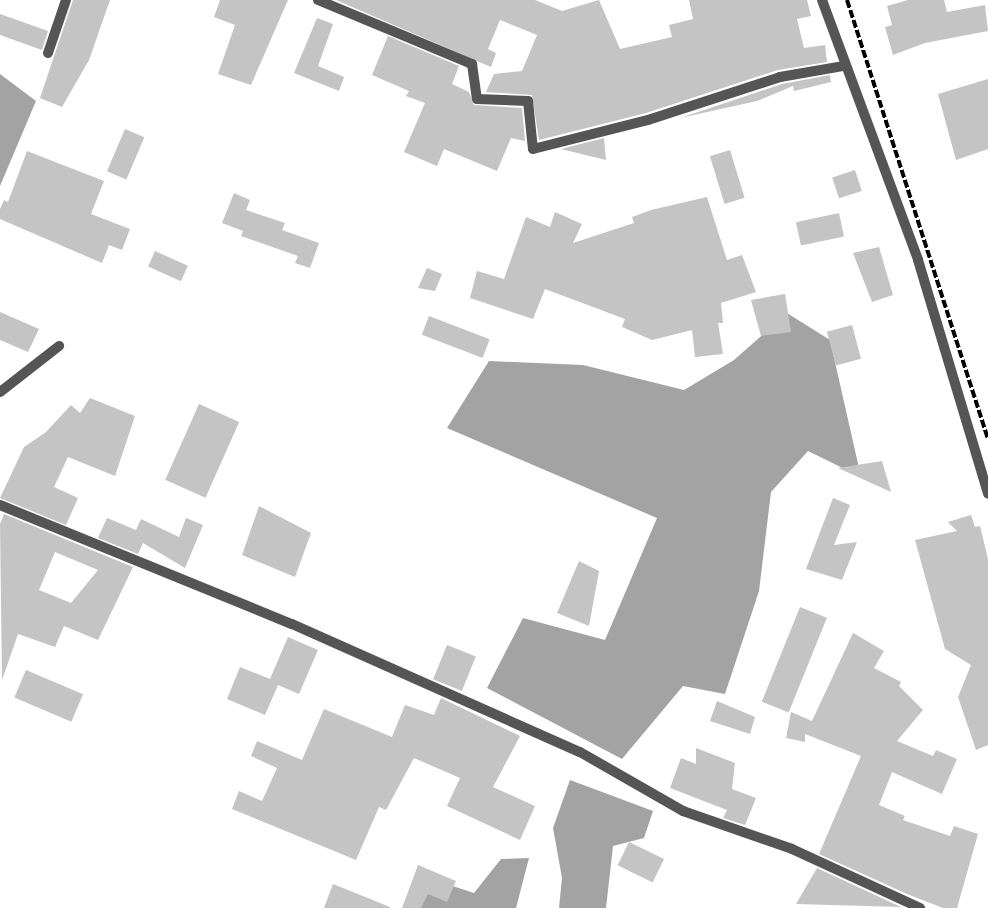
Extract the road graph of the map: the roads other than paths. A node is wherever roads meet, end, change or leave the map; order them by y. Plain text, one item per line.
1 (66, 0) edge
2 (318, 0) edge
3 (822, 0) edge
4 (48, 53) dead end
5 (844, 66) junction
6 (59, 346) dead end
7 (0, 392) edge
8 (988, 494) edge
9 (0, 505) edge
10 (920, 908) edge

1 - 4 street
2 - 5 street
3 - 5 street
5 - 8 street
6 - 7 street
9 - 10 street

